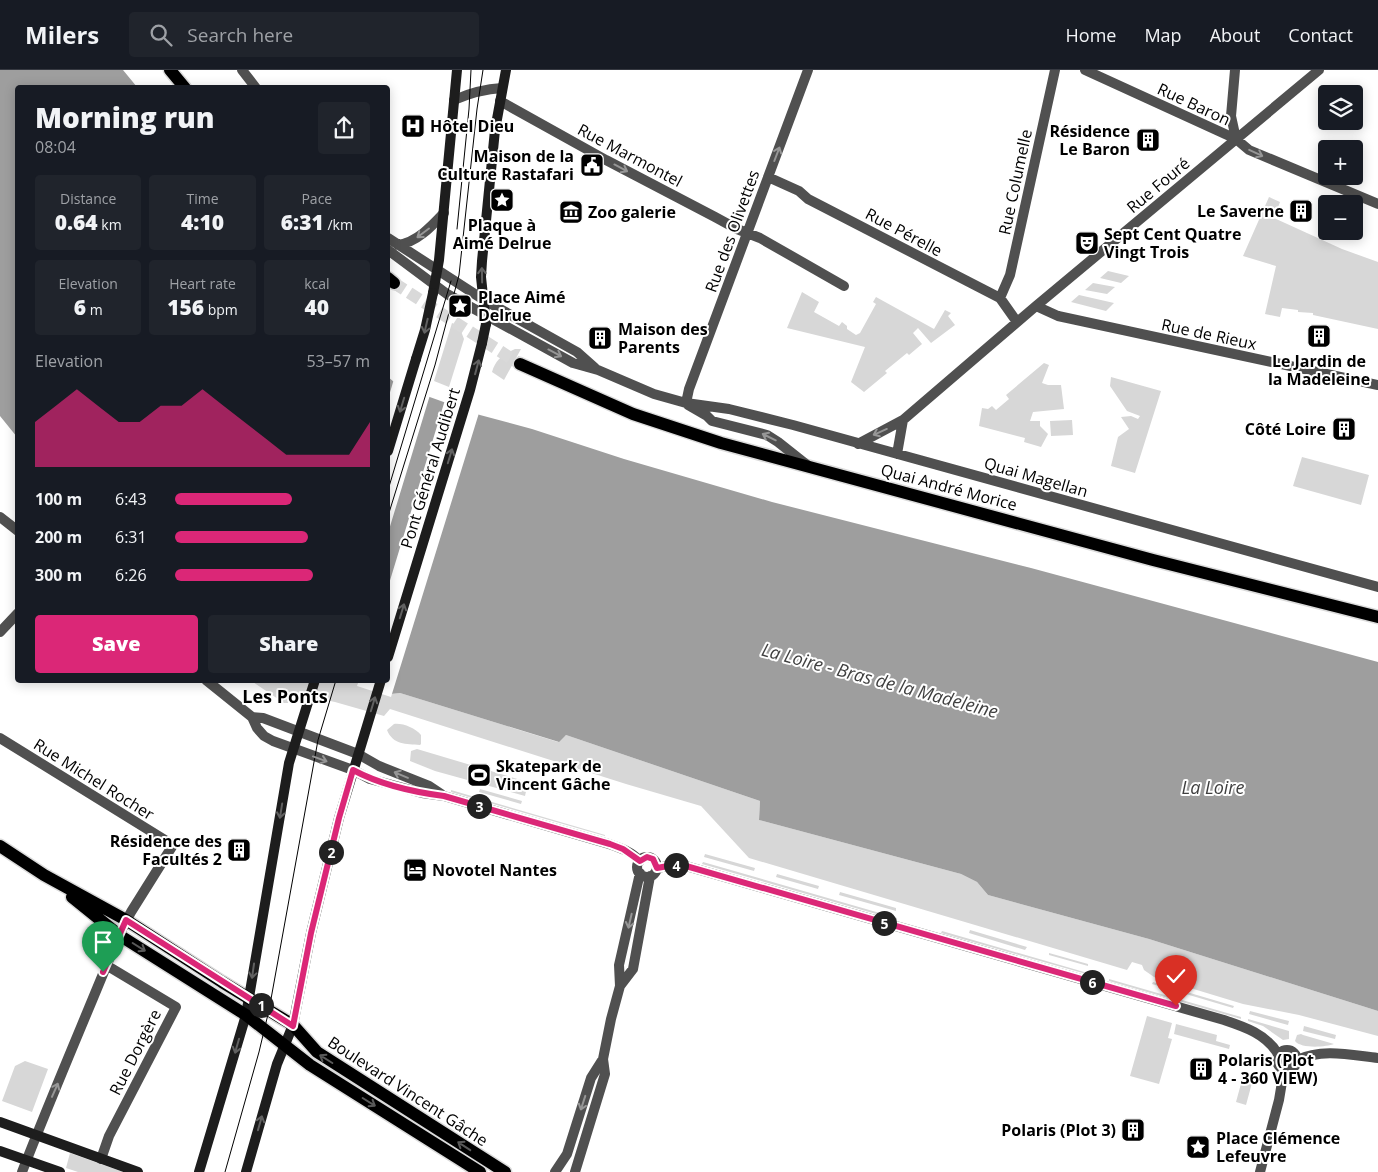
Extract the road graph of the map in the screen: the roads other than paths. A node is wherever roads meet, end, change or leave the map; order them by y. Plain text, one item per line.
1 (170, 70) edge
2 (242, 70) edge
3 (456, 70) edge
4 (506, 70) edge
5 (808, 70) edge
6 (1054, 70) edge
7 (1085, 70) edge
8 (1235, 70) edge
9 (1319, 70) edge
10 (182, 85) edge
11 (254, 85) edge
12 (502, 88) junction
13 (454, 100) junction
14 (500, 101) junction
15 (1236, 140) junction
16 (768, 177) junction
17 (1378, 204) edge
18 (444, 213) junction
19 (748, 232) junction
20 (390, 239) edge
21 (398, 245) junction
22 (390, 252) edge
23 (438, 270) junction
24 (844, 286) dead end
25 (434, 289) junction
26 (1000, 298) junction
27 (484, 300) junction
28 (1036, 306) junction
29 (485, 319) junction
30 (1017, 322) junction
31 (520, 364) tunnel mouth
32 (598, 370) junction
33 (1378, 385) edge
34 (686, 403) junction
35 (903, 420) junction
36 (390, 444) edge
37 (858, 444) junction
38 (897, 454) junction
39 (808, 466) junction
40 (0, 517) edge
41 (15, 529) edge
42 (1378, 587) edge
43 (15, 616) edge
44 (1378, 617) edge
45 (0, 632) edge
46 (390, 650) edge
47 (210, 683) edge
48 (314, 683) edge
49 (379, 683) edge
50 (252, 717) junction
51 (298, 733) junction
52 (0, 738) edge
53 (293, 748) junction
54 (358, 754) junction
55 (353, 770) junction
56 (444, 796) junction
57 (0, 846) edge
58 (640, 861) junction
59 (654, 872) junction
60 (640, 873) junction
61 (44, 875) junction
62 (126, 920) junction
63 (119, 934) junction
64 (106, 965) junction
65 (620, 986) junction
66 (249, 998) junction
67 (246, 1016) junction
68 (293, 1026) junction
69 (285, 1047) junction
70 (1278, 1054) junction
71 (1378, 1058) edge
72 (603, 1059) junction
73 (1297, 1060) junction
74 (1284, 1070) junction
75 (0, 1122) edge
76 (36, 1135) junction
77 (0, 1151) edge
78 (101, 1159) junction
79 (27, 1160) junction
80 (22, 1172) edge
81 (60, 1172) edge
82 (138, 1172) edge
83 (199, 1172) edge
84 (246, 1172) edge
85 (480, 1172) edge
86 (505, 1172) edge
87 (556, 1172) edge
88 (575, 1172) edge
89 (1260, 1172) edge

1 - 10 main road
2 - 11 street
3 - 13 main road
4 - 12 main road, Pont Général Audibert
16 -> 5 street, Rue des Olivettes
6 - 26 street, Rue Columelle
7 - 15 street, Rue Baron
8 - 15 street
9 - 15 street, Rue Fouré
12 - 13 street
12 - 14 main road, Pont Général Audibert
13 - 18 main road
14 -> 19 street, Rue Marmontel
27 -> 14 main road, Pont Général Audibert
15 -> 17 street, Rue Baron
15 - 28 street, Rue Fouré
16 - 19 street, Rue des Olivettes
16 - 26 street, Rue Pérelle
18 -> 21 street
18 - 23 main road
19 - 24 street, Rue Marmontel
19 - 34 street, Rue des Olivettes
20 - 21 street
21 - 23 street
22 - 25 street, Quai Magellan
23 - 25 main road
23 - 27 street
25 - 29 street, Quai Magellan
25 -> 36 main road, bridge
26 - 30 street, Rue Pérelle
27 - 29 main road, Pont Général Audibert
27 - 32 street, Quai Magellan
28 - 30 street, Rue Fouré
28 - 33 street, Rue de Rieux
29 -> 32 street, Quai Magellan
46 -> 29 main road, Pont Général Audibert, bridge
30 - 35 street, Rue Fouré
31 - 39 main road, Quai André Morice
32 - 34 street, Quai Magellan
34 - 37 street, Quai Magellan
39 -> 34 street, Quai Magellan
35 -> 37 street, Rue Fouré
35 - 38 street
37 - 38 street, Quai Magellan
38 - 42 street, Quai Magellan
39 - 44 main road, Quai André Morice
40 - 41 street
43 - 45 street
47 - 50 street
48 - 51 main road
54 -> 49 main road
50 - 51 street
50 - 53 street
51 - 53 main road
51 - 54 street
52 - 62 street, Rue Michel Rocher
53 -> 55 street
53 -> 66 main road
54 - 55 main road
56 -> 54 street
55 - 56 street
55 - 68 main road
56 - 58 street
57 - 61 main road
58 - 59 street
58 - 60 street
59 - 60 street
59 - 65 street
59 - 70 street
60 -> 65 street
61 - 62 main road, Boulevard Vincent Gâche
61 - 63 main road, Boulevard Vincent Gâche
62 - 63 street
62 - 66 main road, Boulevard Vincent Gâche
63 - 64 street
63 -> 67 main road, Boulevard Vincent Gâche
76 -> 64 street
64 - 78 street, Rue Dorgère
65 - 72 street
66 - 67 main road
66 - 68 main road, Boulevard Vincent Gâche
67 - 69 main road, Boulevard Vincent Gâche
67 -> 83 main road
68 - 69 main road
86 -> 68 main road, Boulevard Vincent Gâche
84 -> 69 main road
69 -> 85 main road, Boulevard Vincent Gâche
70 - 73 street
70 - 74 street
71 - 73 street
72 -> 87 street
72 - 88 street
73 - 74 street
74 - 89 street
75 - 76 main road
76 - 78 main road
76 - 79 street
77 - 79 main road
78 - 82 main road
79 - 80 street
79 - 81 main road

